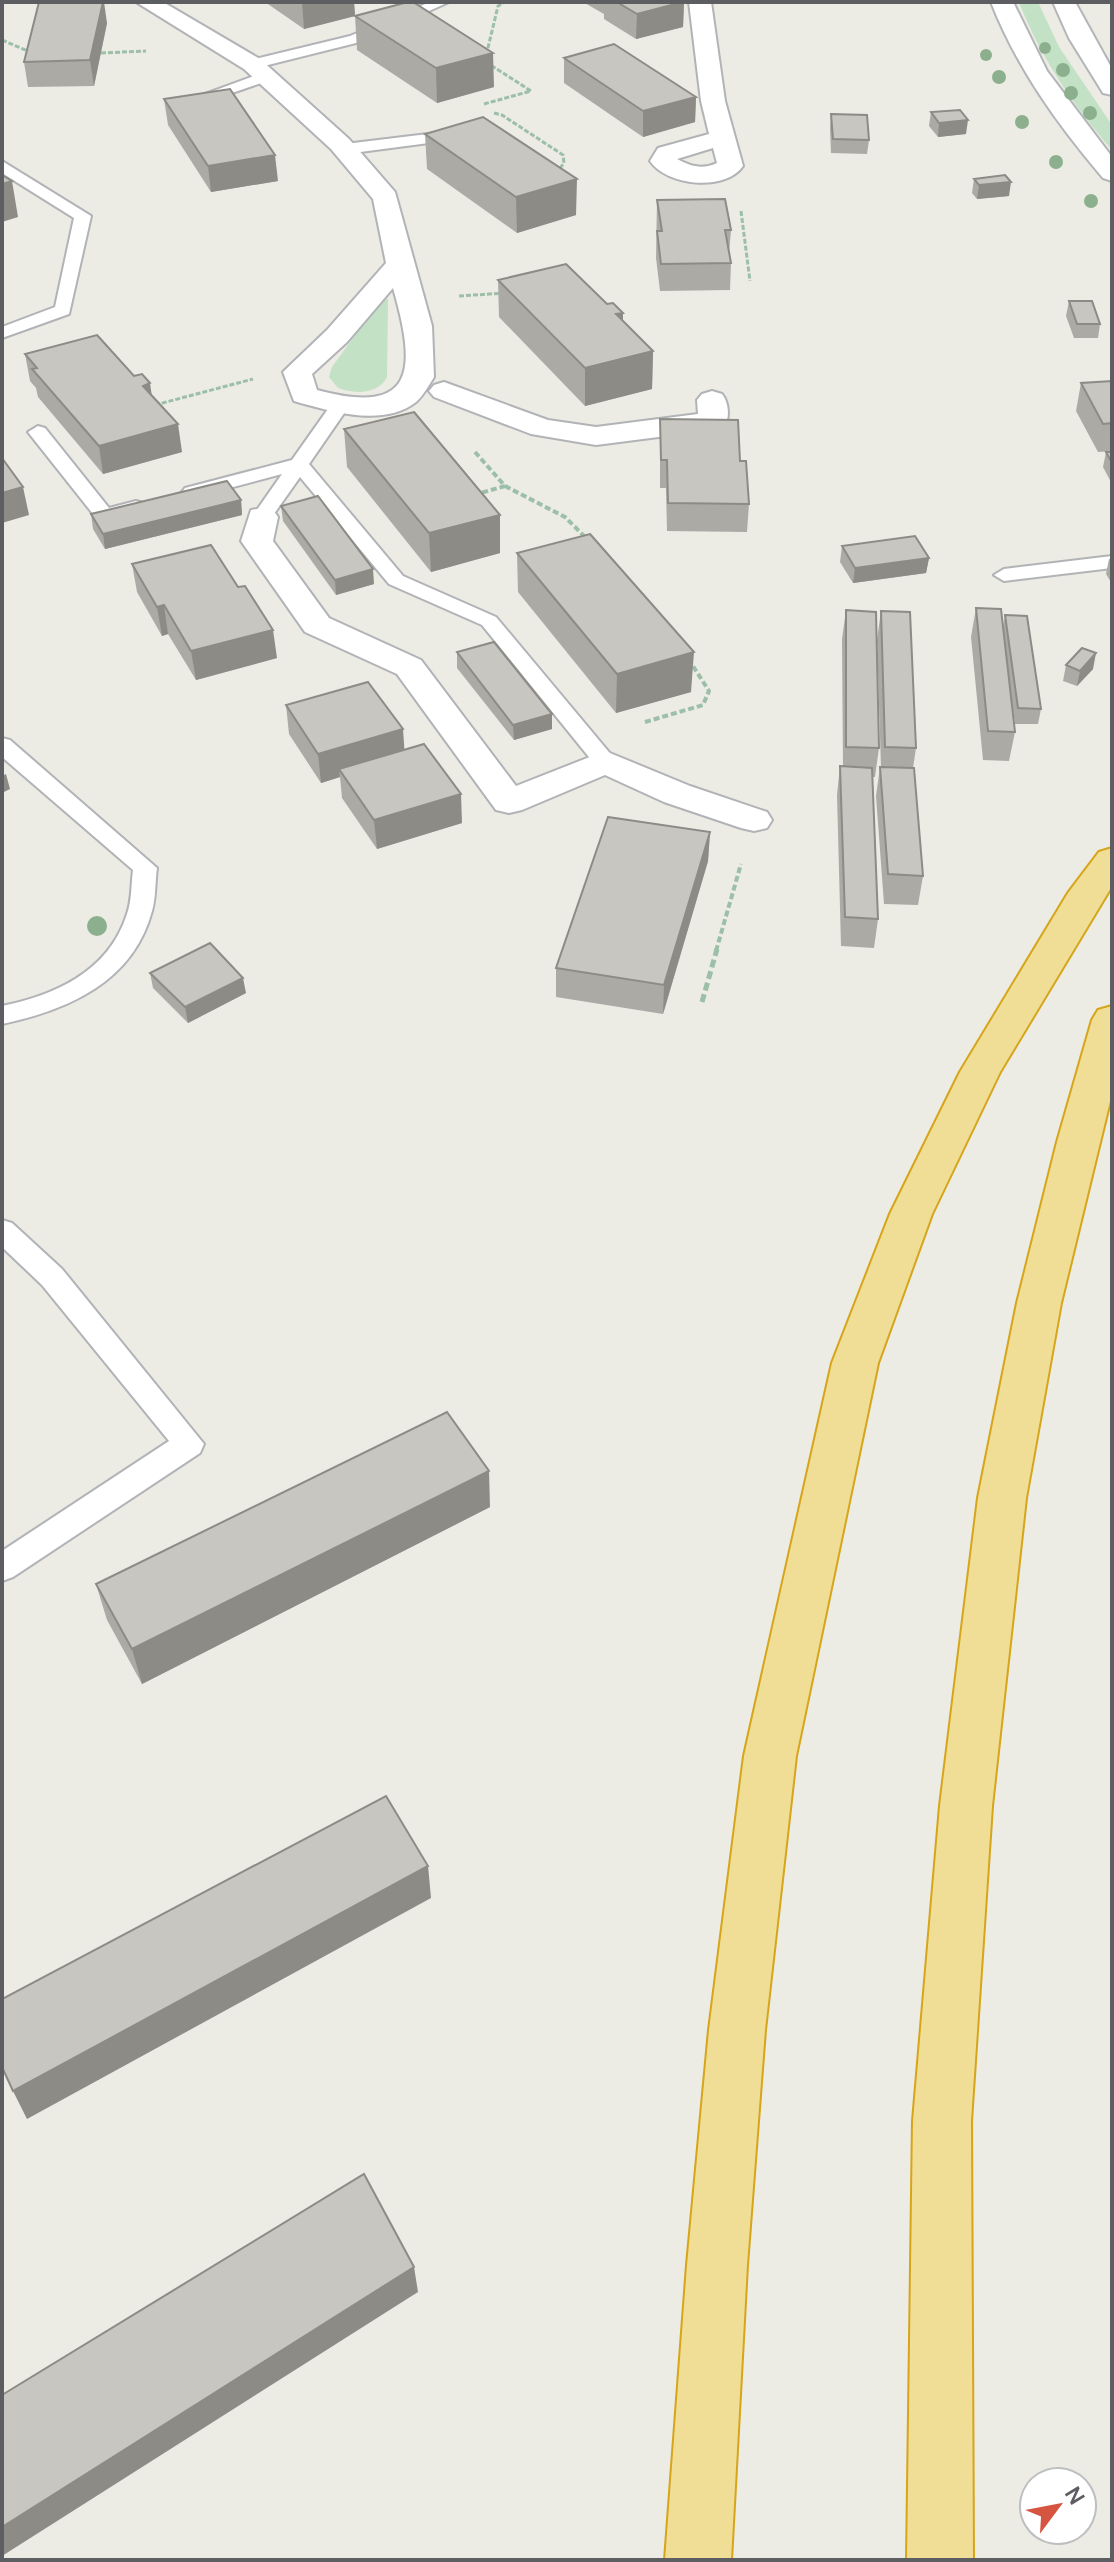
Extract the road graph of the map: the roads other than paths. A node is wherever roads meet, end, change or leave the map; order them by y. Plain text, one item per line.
1 (147, 2) edge
2 (442, 2) edge
3 (700, 2) edge
4 (1002, 2) edge
5 (1064, 2) edge
6 (259, 70) junction
7 (1112, 88) edge
8 (187, 104) edge
9 (462, 135) edge
10 (721, 138) dead end
11 (345, 149) junction
12 (2, 166) edge
13 (1112, 173) edge
14 (400, 264) junction
15 (2, 333) edge
16 (430, 386) junction
17 (712, 400) dead end
18 (340, 406) junction
19 (38, 432) dead end
20 (299, 464) junction
21 (179, 495) edge
22 (149, 503) edge
23 (262, 517) joint
24 (1112, 562) edge
25 (1004, 575) dead end
26 (2, 745) edge
27 (605, 762) junction
28 (754, 820) road end
29 (1112, 860) edge
30 (2, 1015) edge
31 (1112, 1020) edge
32 (2, 1230) edge
33 (2, 1568) edge
34 (698, 2560) edge
35 (940, 2560) edge

1 - 6 street
2 - 6 lane
3 - 10 street
4 - 13 street
5 - 7 street
6 - 8 lane
6 - 11 street
9 - 11 lane
11 - 14 street
12 - 15 lane
14 - 16 street
14 - 18 street
16 - 17 street
16 - 18 street
18 - 20 lane
19 - 22 lane
20 - 21 lane
20 - 23 lane
20 - 27 lane
23 - 27 street
24 - 25 lane
26 - 30 lane
27 - 28 street
29 - 34 highway
31 - 35 highway
32 - 33 lane

